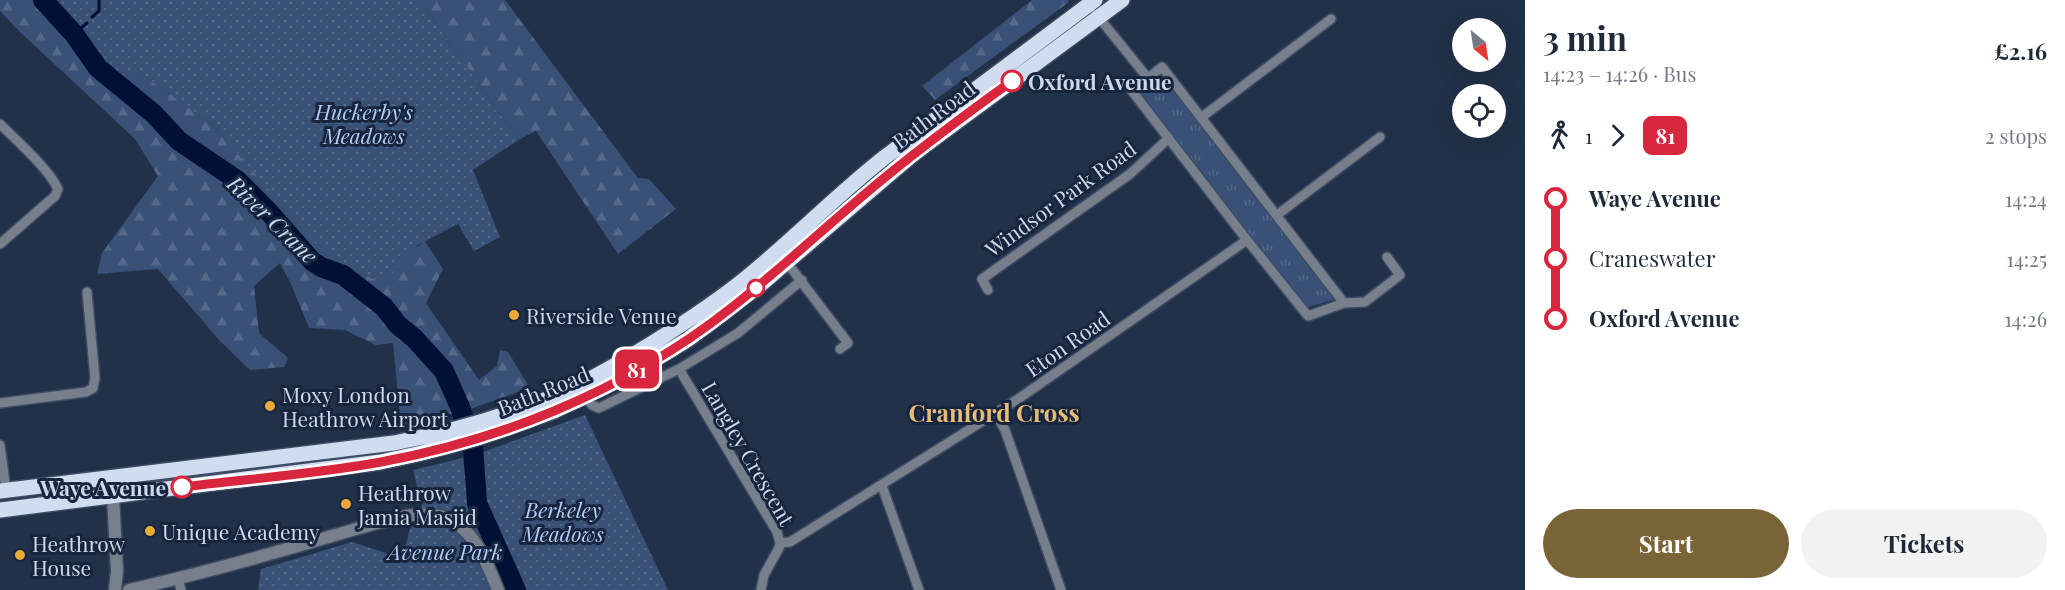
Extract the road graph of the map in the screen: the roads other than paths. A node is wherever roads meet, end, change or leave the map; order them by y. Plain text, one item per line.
1 (1122, 0) edge
2 (1092, 2) edge
3 (1099, 17) junction
4 (1331, 19) dead end
5 (1147, 77) junction
6 (1202, 117) junction
7 (0, 124) edge
8 (1380, 137) dead end
9 (1169, 138) junction
10 (1277, 215) junction
11 (1246, 240) junction
12 (0, 244) edge
13 (782, 256) junction
14 (1387, 257) dead end
15 (1400, 275) junction
16 (802, 280) junction
17 (1407, 283) dead end
18 (988, 290) dead end
19 (87, 292) dead end
20 (1344, 303) junction
21 (848, 343) dead end
22 (679, 369) junction
23 (585, 396) junction
24 (0, 403) edge
25 (996, 414) junction
26 (478, 430) junction
27 (440, 441) junction
28 (0, 445) edge
29 (882, 486) junction
30 (3, 490) edge
31 (113, 496) junction
32 (0, 508) edge
33 (780, 543) junction
34 (179, 584) edge
35 (115, 590) edge
36 (129, 590) edge
37 (498, 590) edge
38 (761, 590) edge
39 (919, 590) edge
40 (1061, 590) edge

1 - 3 highway, Bath Road
2 - 3 street
2 - 13 highway, Bath Road
3 - 5 street
3 - 13 highway, Bath Road
4 - 6 street
5 - 6 street
5 - 9 street
6 - 10 street
7 - 12 street
8 - 10 street
9 - 11 street
9 - 18 street, Windsor Park Road
10 - 20 street
11 - 20 street
11 - 25 street, Eton Road
13 - 16 street
13 - 23 highway, Bath Road
13 - 26 highway, Bath Road
14 - 15 street
15 - 17 street
15 - 20 street
16 - 21 street
16 - 22 street
19 - 24 street
22 - 23 street
22 - 33 street, Langley Crescent
23 - 26 highway, Bath Road
25 - 29 street, Eton Road
25 - 40 street
26 - 27 highway, Bath Road
27 - 30 highway, Bath Road
27 - 31 highway, Bath Road
28 - 30 street
29 - 33 street, Eton Road
29 - 39 street
30 - 32 highway
31 - 32 highway, Bath Road
31 - 35 street
33 - 38 street, Langley Crescent
34 - 36 street
34 - 37 street

